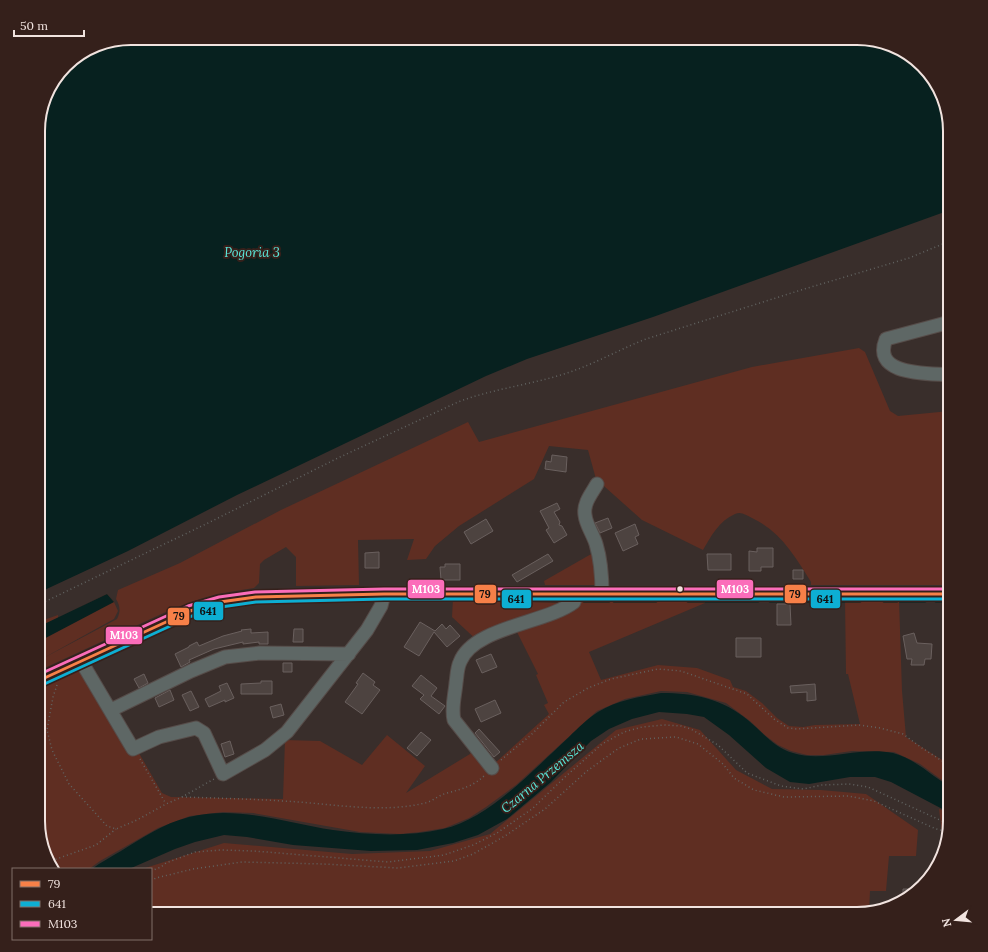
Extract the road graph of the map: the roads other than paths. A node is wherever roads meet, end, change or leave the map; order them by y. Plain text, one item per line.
1 (943, 324) edge
2 (943, 375) edge
3 (597, 484) dead end
4 (384, 594) junction
5 (576, 594) junction
6 (602, 594) junction
7 (943, 594) edge
8 (349, 654) junction
9 (81, 661) junction
10 (45, 678) edge
11 (111, 710) junction
12 (492, 768) road end

1 - 2 street
3 - 6 street
4 - 5 street
4 - 8 street
4 - 9 street
5 - 6 street
5 - 12 street
6 - 7 street
8 - 11 street
8 - 11 street
9 - 10 street
9 - 11 street

